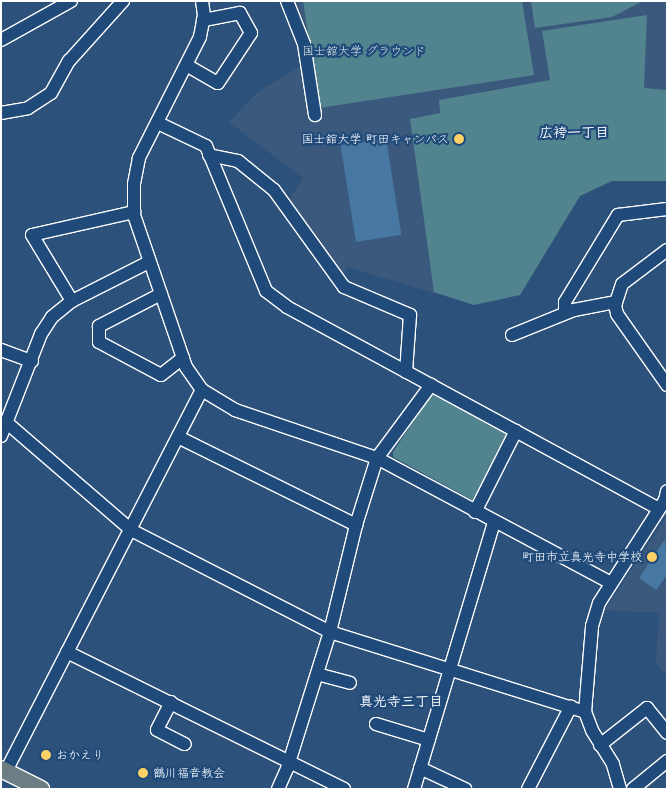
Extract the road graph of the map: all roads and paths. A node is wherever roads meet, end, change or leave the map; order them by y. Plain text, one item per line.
1 (71, 1) edge
2 (123, 1) edge
3 (202, 1) edge
4 (287, 1) edge
5 (203, 20) junction
6 (1, 40) edge
7 (188, 66) junction
8 (1, 113) edge
9 (315, 115) dead end
10 (158, 123) junction
11 (210, 154) junction
12 (667, 209) edge
13 (134, 212) junction
14 (667, 250) edge
15 (149, 262) junction
16 (161, 294) junction
17 (72, 302) junction
18 (616, 302) junction
19 (565, 314) junction
20 (512, 335) dead end
21 (1, 350) edge
22 (184, 358) junction
23 (32, 361) junction
24 (662, 368) edge
25 (406, 372) junction
26 (431, 385) junction
27 (667, 386) edge
28 (202, 390) junction
29 (6, 422) junction
30 (516, 431) junction
31 (1, 436) edge
32 (178, 437) junction
33 (377, 458) junction
34 (667, 492) edge
35 (659, 509) junction
36 (475, 512) junction
37 (494, 522) junction
38 (356, 525) junction
39 (130, 530) junction
40 (611, 583) junction
41 (330, 632) junction
42 (68, 652) junction
43 (450, 668) junction
44 (317, 674) junction
45 (350, 683) dead end
46 (171, 702) junction
47 (571, 706) junction
48 (585, 712) junction
49 (376, 724) dead end
50 (667, 733) edge
51 (429, 740) junction
52 (184, 744) dead end
53 (600, 745) junction
54 (290, 760) junction
55 (667, 761) edge
56 (420, 768) junction
57 (4, 770) edge
58 (41, 789) edge
59 (278, 789) edge
60 (344, 789) edge
61 (414, 789) edge
62 (465, 789) edge
63 (528, 789) edge
64 (620, 789) edge
65 (633, 789) edge

1 - 6 street
2 - 8 street
3 - 5 street
4 - 9 street
5 - 7 street
5 - 7 street
7 - 10 street
10 - 11 street
10 - 13 street
11 - 25 street
11 - 25 street
12 - 19 street
13 - 15 street
13 - 17 street
14 - 18 street
15 - 16 street
15 - 17 street
16 - 22 street
16 - 22 street
17 - 23 street
18 - 19 street
18 - 24 street
19 - 20 street
21 - 23 street
22 - 28 street
23 - 29 street
24 - 27 street
25 - 26 street
26 - 30 street
26 - 33 street
28 - 32 street
28 - 33 street
29 - 31 street
29 - 39 street
30 - 35 street
30 - 36 street
32 - 38 street
32 - 39 street
33 - 36 street
33 - 38 street
34 - 35 street
35 - 40 street
36 - 37 street
37 - 40 street
37 - 43 street
38 - 41 street
39 - 41 street
39 - 42 street
40 - 48 street
41 - 43 street
41 - 44 street
42 - 46 street
42 - 57 street
43 - 47 street
43 - 51 street
44 - 45 street
44 - 54 street
46 - 52 street
46 - 54 street
47 - 48 street
47 - 63 street
48 - 53 street
49 - 51 street
50 - 53 street
51 - 56 street
53 - 64 street
54 - 59 street
54 - 60 street
55 - 65 street
56 - 61 street
56 - 62 street
57 - 58 main road

